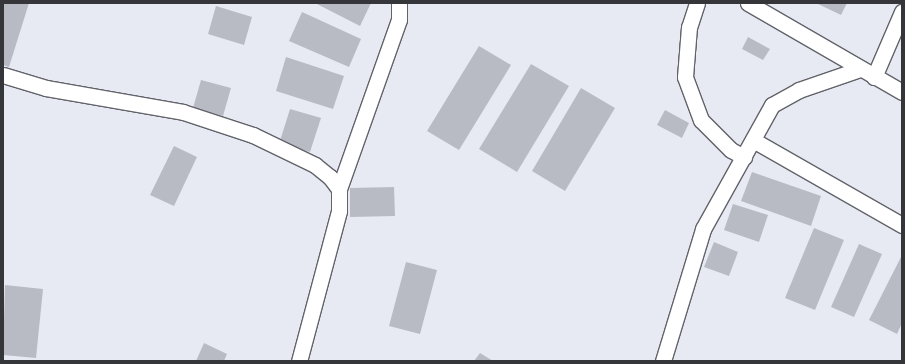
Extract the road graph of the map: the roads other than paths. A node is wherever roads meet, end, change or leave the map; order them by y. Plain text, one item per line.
1 (399, 3) edge
2 (697, 3) edge
3 (748, 3) edge
4 (902, 12) edge
5 (860, 69) junction
6 (3, 75) edge
7 (874, 77) junction
8 (902, 92) edge
9 (753, 140) junction
10 (744, 157) junction
11 (338, 189) junction
12 (902, 225) edge
13 (299, 361) edge
14 (663, 361) edge

1 - 11 street
2 - 10 street
3 - 5 street
4 - 7 street
5 - 7 street
5 - 9 street
6 - 11 street
7 - 8 street
9 - 10 street
9 - 12 street
10 - 14 street
11 - 13 street

